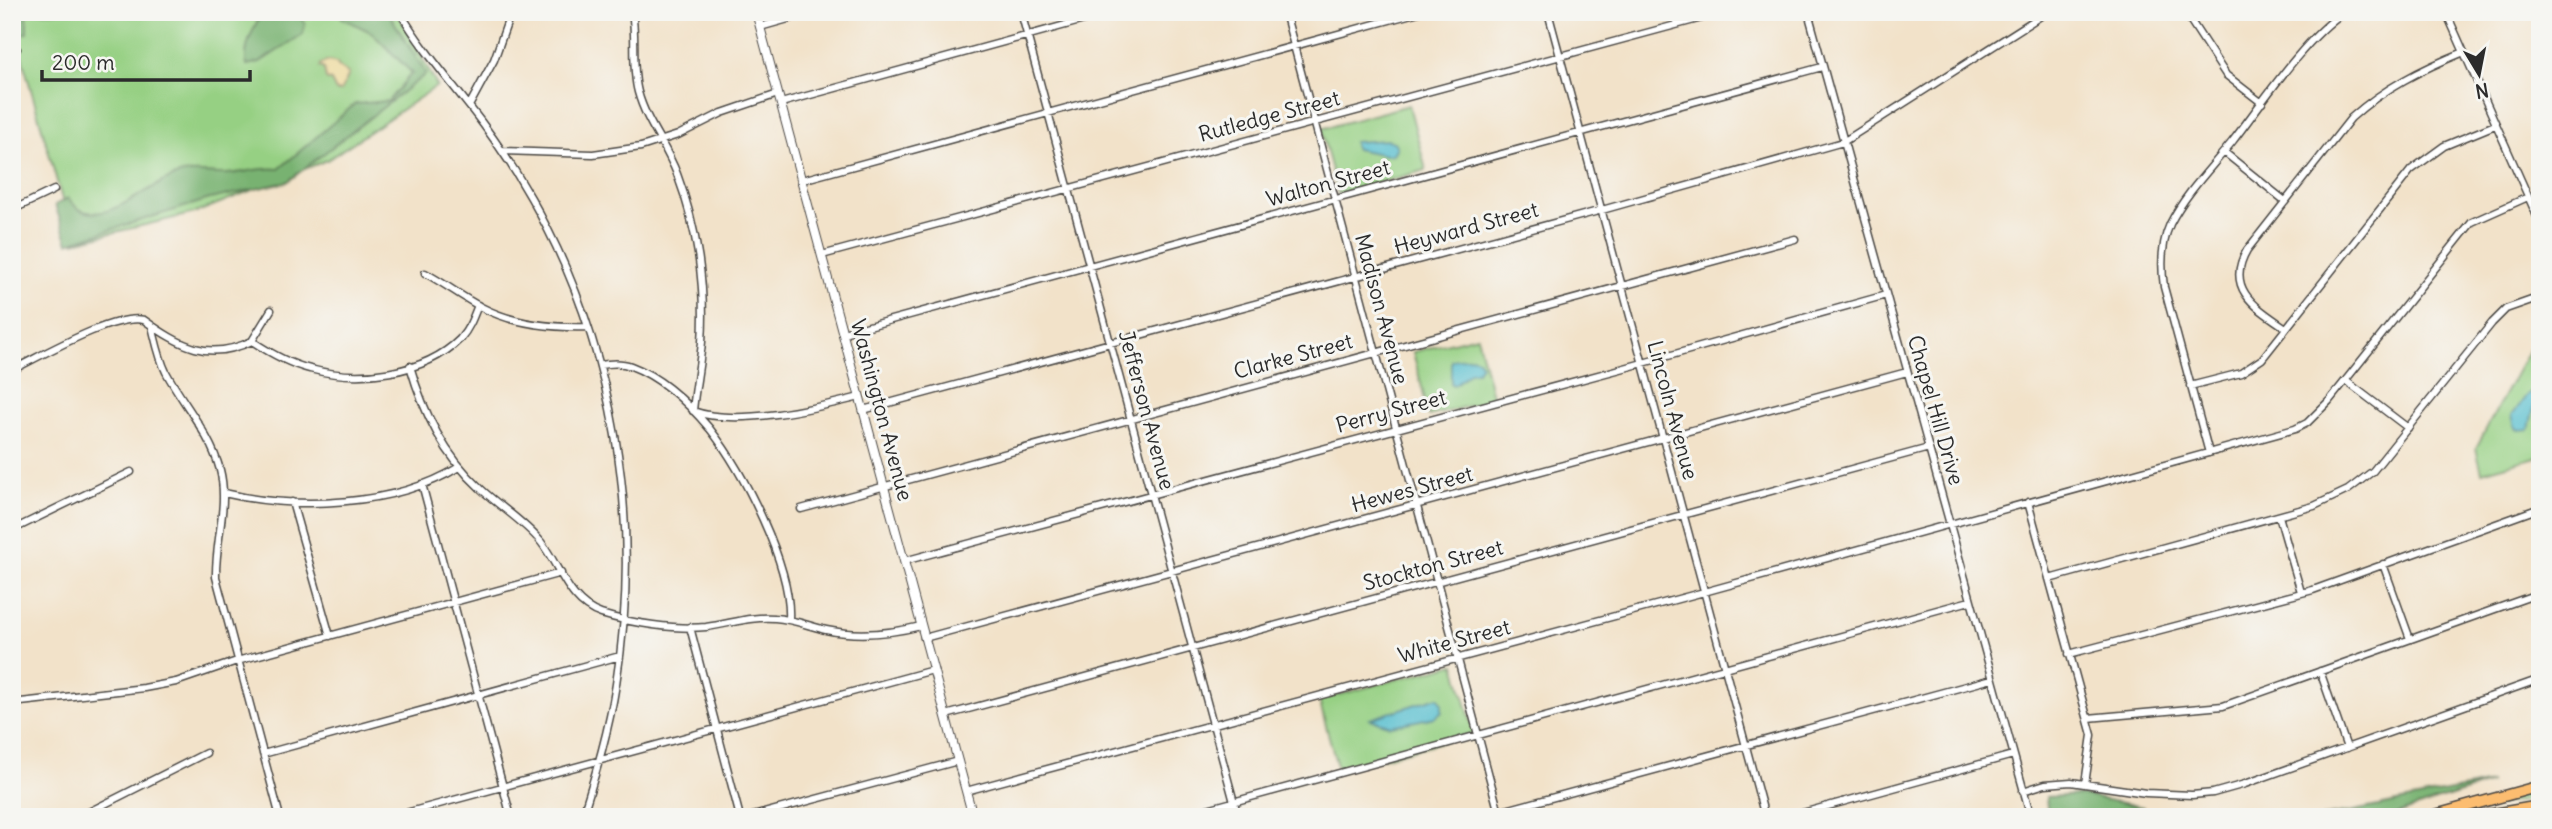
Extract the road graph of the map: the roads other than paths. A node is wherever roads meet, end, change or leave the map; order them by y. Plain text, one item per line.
1 (400, 12) edge
2 (511, 12) edge
3 (632, 12) edge
4 (756, 12) edge
5 (813, 12) edge
6 (1021, 12) edge
7 (1113, 12) edge
8 (1285, 12) edge
9 (1419, 12) edge
10 (1548, 12) edge
11 (1724, 12) edge
12 (1808, 12) edge
13 (2047, 12) edge
14 (2185, 12) edge
15 (2344, 12) edge
16 (2446, 12) edge
17 (760, 27) junction
18 (1028, 36) junction
19 (1294, 46) junction
20 (2464, 52) junction
21 (1561, 57) junction
22 (1822, 66) junction
23 (779, 99) junction
24 (2262, 103) junction
25 (469, 106) junction
26 (1049, 113) junction
27 (1315, 122) junction
28 (2495, 125) junction
29 (1581, 133) junction
30 (662, 142) junction
31 (1843, 142) junction
32 (503, 151) junction
33 (2224, 152) junction
34 (802, 180) junction
35 (1069, 188) junction
36 (54, 190) dead end
37 (2528, 197) junction
38 (1335, 199) junction
39 (2285, 201) junction
40 (12, 210) edge
41 (1602, 210) junction
42 (2540, 223) edge
43 (1795, 239) dead end
44 (822, 255) junction
45 (1090, 265) junction
46 (425, 273) dead end
47 (1356, 276) junction
48 (1622, 286) junction
49 (1886, 295) junction
50 (2540, 297) edge
51 (478, 306) junction
52 (271, 310) dead end
53 (152, 326) junction
54 (587, 327) junction
55 (2286, 328) junction
56 (843, 333) junction
57 (252, 341) junction
58 (1111, 342) junction
59 (1376, 352) junction
60 (1643, 363) junction
61 (600, 365) junction
62 (410, 366) junction
63 (12, 370) edge
64 (1907, 372) junction
65 (2346, 381) junction
66 (2190, 386) junction
67 (860, 397) junction
68 (863, 410) junction
69 (693, 411) junction
70 (1131, 418) junction
71 (1396, 428) junction
72 (2408, 428) junction
73 (1663, 439) junction
74 (1929, 448) junction
75 (2209, 453) junction
76 (459, 467) junction
77 (131, 472) dead end
78 (422, 484) junction
79 (883, 485) junction
80 (224, 493) junction
81 (1152, 494) junction
82 (292, 502) junction
83 (2028, 502) junction
84 (1417, 506) junction
85 (2540, 508) edge
86 (801, 509) dead end
87 (1683, 516) junction
88 (2279, 516) junction
89 (1949, 523) junction
90 (12, 530) edge
91 (904, 561) junction
92 (2383, 564) junction
93 (1173, 571) junction
94 (561, 573) junction
95 (2049, 579) junction
96 (1437, 581) junction
97 (1704, 592) junction
98 (2301, 593) junction
99 (2540, 593) edge
100 (1970, 601) junction
101 (454, 602) junction
102 (624, 618) junction
103 (789, 619) junction
104 (921, 626) junction
105 (690, 627) junction
106 (330, 636) junction
107 (924, 638) junction
108 (2410, 639) junction
109 (1194, 648) junction
110 (2069, 654) junction
111 (620, 656) junction
112 (1458, 658) junction
113 (237, 661) junction
114 (1724, 669) junction
115 (933, 670) junction
116 (2320, 671) junction
117 (1992, 679) junction
118 (2540, 679) edge
119 (479, 694) junction
120 (12, 703) edge
121 (946, 715) junction
122 (2088, 718) junction
123 (1214, 724) junction
124 (716, 729) junction
125 (1478, 736) junction
126 (1744, 745) junction
127 (2347, 748) junction
128 (206, 753) dead end
129 (263, 754) junction
130 (2013, 755) junction
131 (600, 761) junction
132 (958, 761) junction
133 (2085, 784) junction
134 (503, 786) junction
135 (2540, 786) edge
136 (966, 790) junction
137 (2023, 791) junction
138 (1234, 801) junction
139 (2540, 806) edge
140 (1499, 814) edge
141 (79, 817) edge
142 (280, 817) edge
143 (391, 817) edge
144 (511, 817) edge
145 (582, 817) edge
146 (740, 817) edge
147 (749, 817) edge
148 (973, 817) edge
149 (1178, 817) edge
150 (1238, 817) edge
151 (1480, 817) edge
152 (1765, 817) edge
153 (1788, 817) edge
154 (2031, 817) edge
155 (2428, 817) edge
156 (2477, 817) edge

1 - 25 street
2 - 25 street
3 - 30 street
4 - 17 street, Washington Avenue
5 - 17 street
6 - 18 street, Jefferson Avenue
7 - 18 street
8 - 19 street, Madison Avenue
9 - 19 street
10 - 21 street, Lincoln Avenue
11 - 21 street, Rutledge Street
12 - 22 street, Chapel Hill Drive
13 - 31 street, Heyward Street
14 - 24 street
15 - 24 street
16 - 20 street
17 - 23 street, Washington Avenue
18 - 23 street
18 - 26 street, Jefferson Avenue
19 - 26 street
19 - 27 street, Madison Avenue
20 - 28 street
20 - 39 street
21 - 27 street, Rutledge Street
21 - 29 street, Lincoln Avenue
22 - 29 street, Walton Street
22 - 31 street, Chapel Hill Drive
23 - 30 street
23 - 34 street, Washington Avenue
24 - 33 street
25 - 32 street
26 - 34 street
26 - 35 street, Jefferson Avenue
27 - 35 street, Rutledge Street
27 - 38 street, Madison Avenue
28 - 37 street
28 - 55 street
29 - 38 street, Walton Street
29 - 41 street, Lincoln Avenue
30 - 32 street
30 - 69 street
31 - 41 street, Heyward Street
31 - 49 street, Chapel Hill Drive
32 - 54 street
33 - 39 street
33 - 66 street
34 - 44 street, Washington Avenue
35 - 44 street, Rutledge Street
35 - 45 street, Jefferson Avenue
36 - 40 street
37 - 42 street
37 - 65 street, White Street
38 - 45 street, Walton Street
38 - 47 street, Madison Avenue
39 - 55 street
41 - 47 street, Heyward Street
41 - 48 street, Lincoln Avenue
43 - 48 street, Clarke Street
44 - 56 street, Washington Avenue
45 - 56 street, Walton Street
45 - 58 street, Jefferson Avenue
46 - 51 street
47 - 58 street, Heyward Street
47 - 59 street, Madison Avenue
48 - 59 street, Clarke Street
48 - 60 street, Lincoln Avenue
49 - 60 street, Perry Street
49 - 64 street, Chapel Hill Drive
50 - 72 street
51 - 54 street
51 - 62 street
52 - 57 street
53 - 57 street
53 - 63 street
53 - 80 street
54 - 61 street
55 - 66 street
56 - 67 street, Washington Avenue
57 - 62 street
58 - 68 street, Heyward Street
58 - 70 street, Jefferson Avenue
59 - 70 street, Clarke Street
59 - 71 street, Madison Avenue
60 - 71 street, Perry Street
60 - 73 street, Lincoln Avenue
61 - 69 street
61 - 102 street
62 - 76 street
64 - 73 street, Hewes Street
64 - 74 street, Chapel Hill Drive
65 - 72 street
65 - 75 street, White Street
66 - 75 street
67 - 68 street, Washington Avenue
67 - 69 street
68 - 79 street, Washington Avenue
69 - 103 street
70 - 79 street, Clarke Street
70 - 81 street, Jefferson Avenue
71 - 81 street, Perry Street
71 - 84 street, Madison Avenue
72 - 88 street
73 - 84 street, Hewes Street
73 - 87 street, Lincoln Avenue
74 - 87 street, Stockton Street
74 - 89 street, Chapel Hill Drive
75 - 83 street, White Street
76 - 78 street
76 - 94 street
77 - 90 street
78 - 82 street
78 - 101 street
79 - 86 street, Clarke Street
79 - 91 street, Washington Avenue
80 - 82 street
80 - 113 street
81 - 91 street, Perry Street
81 - 93 street, Jefferson Avenue
82 - 106 street
83 - 89 street, White Street
83 - 95 street
84 - 93 street, Hewes Street
84 - 96 street, Madison Avenue
85 - 92 street
87 - 96 street, Stockton Street
87 - 97 street, Lincoln Avenue
88 - 95 street
88 - 98 street
89 - 97 street, White Street
89 - 100 street, Chapel Hill Drive
91 - 104 street, Washington Avenue
92 - 98 street
92 - 108 street
93 - 107 street, Hewes Street
93 - 109 street, Jefferson Avenue
94 - 101 street
94 - 102 street
95 - 110 street
96 - 109 street, Stockton Street
96 - 112 street, Madison Avenue
97 - 112 street, White Street
97 - 114 street, Lincoln Avenue
98 - 110 street
99 - 108 street
100 - 114 street
100 - 117 street, Chapel Hill Drive
101 - 106 street
101 - 119 street
102 - 105 street
102 - 111 street
103 - 104 street
103 - 105 street
104 - 107 street, Washington Avenue
105 - 124 street
106 - 113 street
107 - 115 street, Washington Avenue
108 - 116 street
109 - 121 street, Stockton Street
109 - 123 street, Jefferson Avenue
110 - 122 street
111 - 119 street
111 - 131 street
112 - 123 street, White Street
112 - 125 street, Madison Avenue
113 - 120 street
113 - 129 street
114 - 125 street
114 - 126 street, Lincoln Avenue
115 - 121 street, Washington Avenue
115 - 124 street
116 - 122 street
116 - 127 street
117 - 126 street
117 - 130 street, Chapel Hill Drive
118 - 127 street
119 - 129 street
119 - 134 street
121 - 132 street, Washington Avenue
122 - 133 street
123 - 136 street, White Street
123 - 138 street, Jefferson Avenue
124 - 131 street
124 - 146 street
125 - 138 street
125 - 140 street, Madison Avenue
126 - 140 street
126 - 152 street, Lincoln Avenue
127 - 133 street
128 - 141 street
129 - 142 street
130 - 137 street, Chapel Hill Drive
130 - 153 street
131 - 134 street
131 - 145 street
132 - 136 street, Washington Avenue
132 - 147 street
133 - 137 street
134 - 143 street
134 - 144 street
135 - 155 highway
136 - 148 street, Washington Avenue
137 - 154 street, Chapel Hill Drive
138 - 149 street
138 - 150 street, Jefferson Avenue
139 - 156 highway
140 - 151 street

